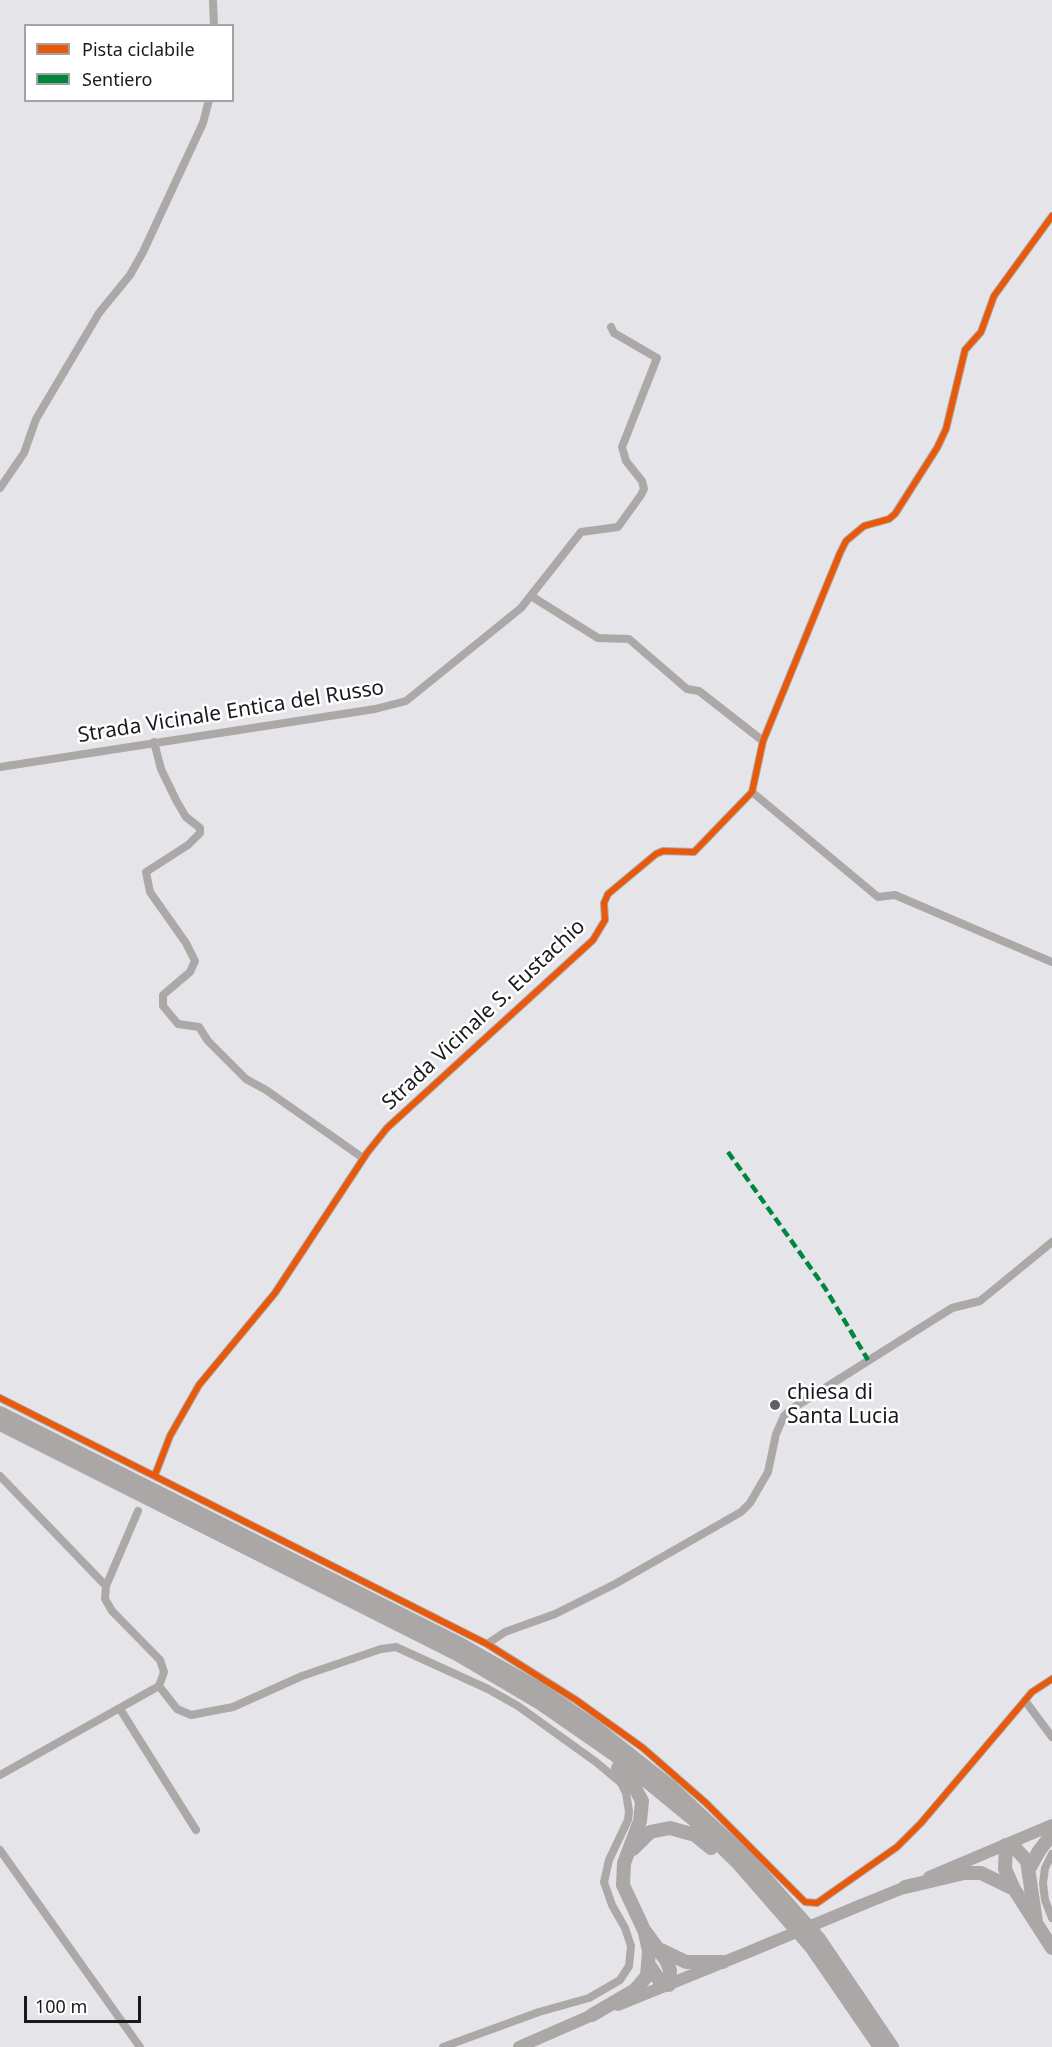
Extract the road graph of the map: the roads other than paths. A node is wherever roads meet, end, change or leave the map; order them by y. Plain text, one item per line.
1 (213, 0) edge
2 (214, 24) edge
3 (208, 102) edge
4 (1052, 216) edge
5 (611, 327) dead end
6 (0, 488) edge
7 (531, 596) junction
8 (763, 741) junction
9 (154, 742) junction
10 (0, 767) edge
11 (752, 792) junction
12 (1052, 962) edge
13 (363, 1158) junction
14 (1052, 1242) edge
15 (0, 1398) edge
16 (0, 1413) edge
17 (0, 1424) edge
18 (155, 1475) junction
19 (0, 1476) edge
20 (138, 1511) dead end
21 (106, 1586) junction
22 (487, 1644) junction
23 (1052, 1679) edge
24 (159, 1686) junction
25 (1026, 1702) junction
26 (120, 1709) junction
27 (558, 1715) junction
28 (1052, 1737) edge
29 (0, 1775) edge
30 (1052, 1825) edge
31 (196, 1830) dead end
32 (1052, 1834) edge
33 (1006, 1845) junction
34 (0, 1850) edge
35 (1052, 1854) edge
36 (627, 1855) junction
37 (1029, 1869) junction
38 (905, 1887) junction
39 (1014, 1889) junction
40 (786, 1917) junction
41 (1052, 1918) edge
42 (1036, 1922) junction
43 (644, 1930) junction
44 (1052, 1948) edge
45 (659, 1949) junction
46 (723, 1962) junction
47 (650, 1966) junction
48 (669, 1985) junction
49 (592, 2015) junction
50 (878, 2024) junction
51 (140, 2047) edge
52 (443, 2047) edge
53 (519, 2047) edge
54 (880, 2047) edge
55 (892, 2047) edge
56 (900, 2047) edge

1 - 2 street
3 - 6 street
4 - 8 street
5 - 7 street, Strada Vicinale Entica del Russo
7 - 8 street
7 - 9 street, Strada Vicinale Entica del Russo
8 - 11 street
9 - 10 street, Strada Vicinale Entica del Russo
9 - 13 street
11 - 12 street
11 - 13 street, Strada Vicinale S. Eustachio
13 - 18 street, Strada Vicinale S. Eustachio
14 - 22 street
15 - 18 street
16 - 50 highway
17 - 27 highway
18 - 22 street
19 - 21 street
20 - 21 street
21 - 24 street
22 - 25 street
23 - 25 street
24 - 26 street
24 - 52 street
25 - 28 street
26 - 29 street
26 - 31 street
27 - 36 highway
27 - 40 highway
30 - 33 main road
32 - 37 highway
33 - 37 highway
33 - 38 main road
33 - 39 highway
34 - 51 street
35 - 41 street
36 - 40 highway
36 - 43 highway
37 - 42 highway
38 - 39 highway
38 - 46 main road, bridge
39 - 42 highway
40 - 54 highway
42 - 44 highway
43 - 45 highway
43 - 47 highway
45 - 46 highway
45 - 48 highway
46 - 48 main road
47 - 48 highway
47 - 49 highway
48 - 49 main road
49 - 53 main road
50 - 55 highway
50 - 56 highway

